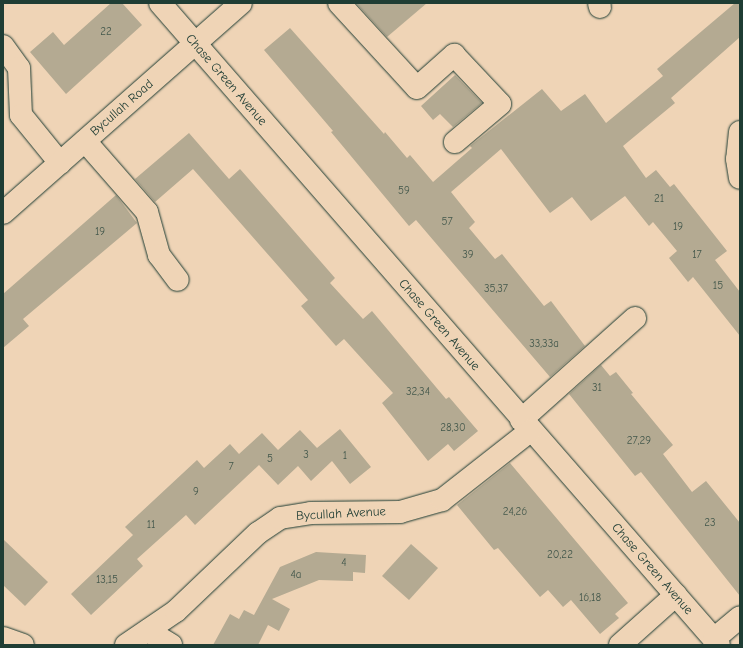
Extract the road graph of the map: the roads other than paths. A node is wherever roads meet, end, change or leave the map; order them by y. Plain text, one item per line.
1 (160, 3) edge
2 (241, 3) edge
3 (339, 3) edge
4 (195, 44) junction
5 (3, 46) edge
6 (739, 139) edge
7 (85, 141) junction
8 (455, 142) dead end
9 (60, 163) junction
10 (740, 178) edge
11 (3, 213) edge
12 (178, 280) dead end
13 (636, 318) dead end
14 (526, 425) junction
15 (676, 595) junction
16 (740, 617) edge
17 (148, 631) junction
18 (3, 638) edge
19 (717, 642) edge
20 (23, 645) edge
21 (126, 645) edge
22 (171, 645) edge
23 (620, 645) edge

1 - 4 street, Chase Green Avenue
2 - 4 street, Bycullah Road
3 - 8 street
4 - 7 street, Bycullah Road
4 - 14 street, Chase Green Avenue
5 - 9 street
6 - 10 street
7 - 9 street, Bycullah Road
7 - 12 street
9 - 11 street, Bycullah Road
13 - 14 street, Bycullah Avenue
14 - 15 street, Chase Green Avenue
14 - 17 street, Bycullah Avenue
15 - 19 street, Chase Green Avenue
15 - 23 street
16 - 19 street
17 - 21 street, Bycullah Avenue
17 - 22 street
18 - 20 street

